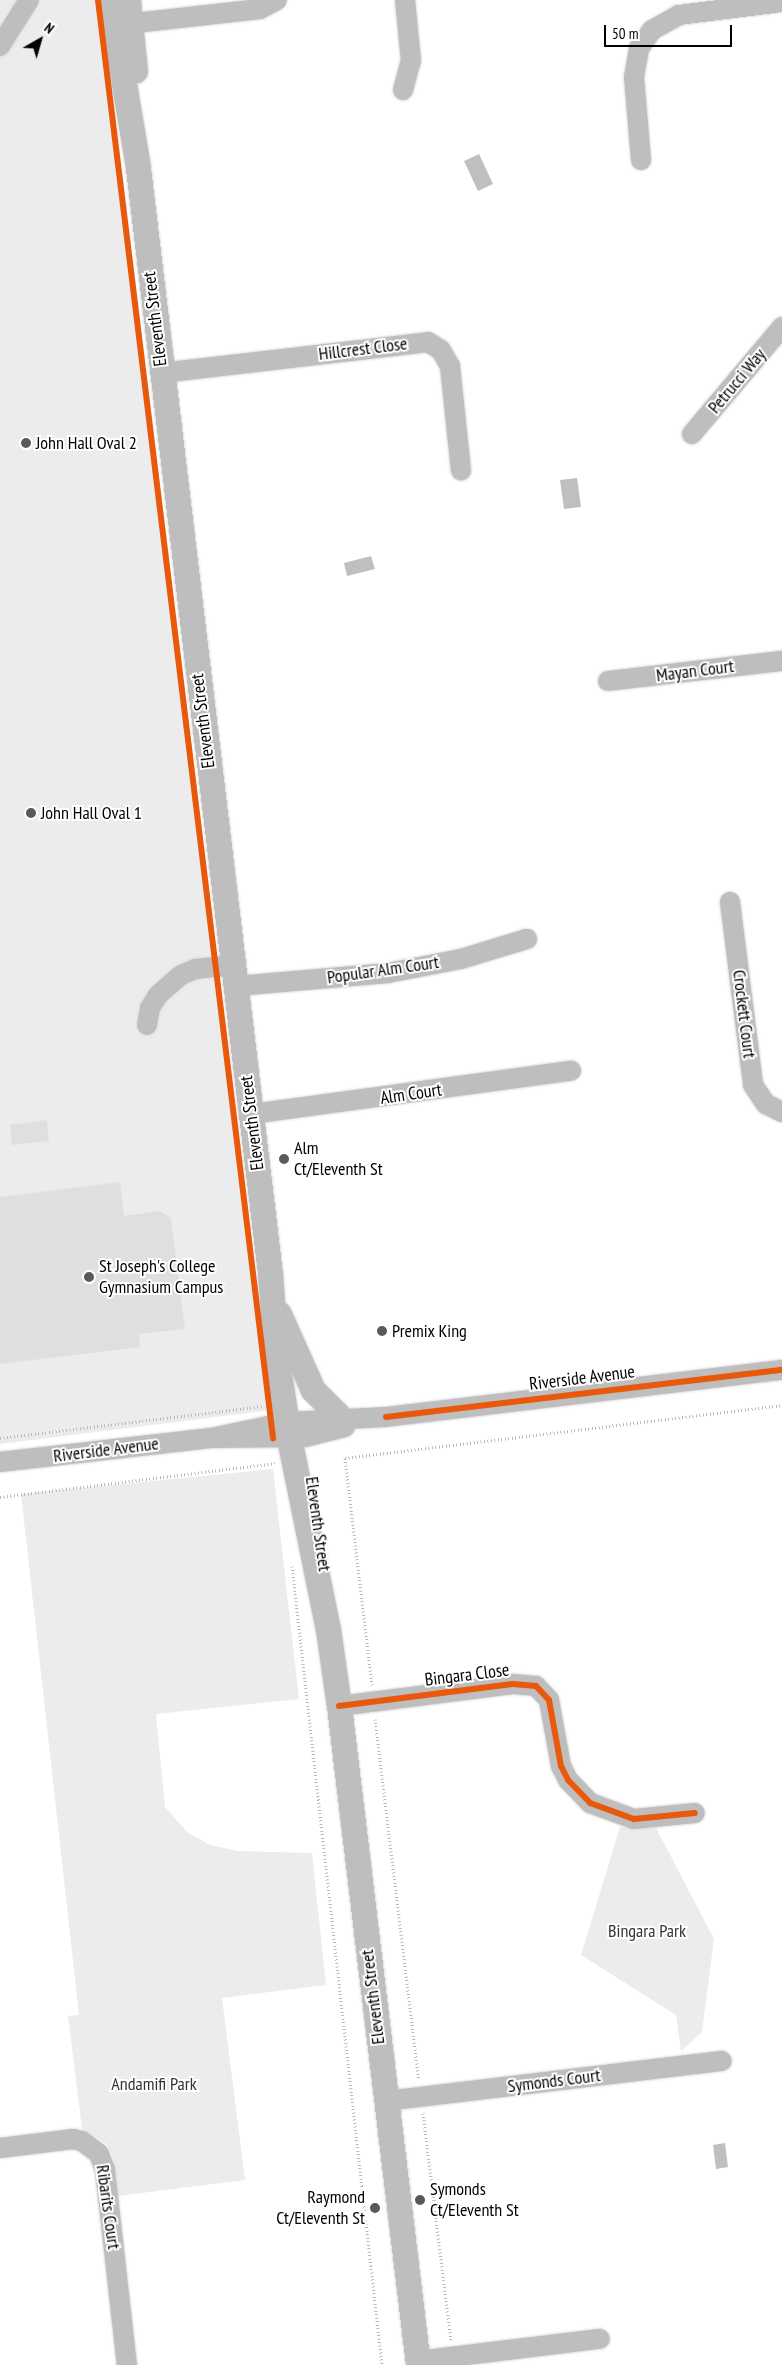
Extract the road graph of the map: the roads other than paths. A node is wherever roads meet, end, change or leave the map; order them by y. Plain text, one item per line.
1 (110, 0) edge
2 (277, 0) edge
3 (405, 0) edge
4 (27, 1) edge
5 (782, 2) edge
6 (124, 17) edge
7 (0, 46) edge
8 (403, 90) dead end
9 (641, 160) dead end
10 (782, 327) edge
11 (161, 373) junction
12 (692, 434) dead end
13 (461, 470) dead end
14 (782, 661) edge
15 (608, 681) dead end
16 (730, 902) dead end
17 (527, 939) dead end
18 (234, 976) junction
19 (146, 1025) dead end
20 (571, 1072) dead end
21 (782, 1112) edge
22 (251, 1114) junction
23 (270, 1273) junction
24 (279, 1314) junction
25 (782, 1370) edge
26 (386, 1417) junction
27 (341, 1418) junction
28 (286, 1427) junction
29 (0, 1462) edge
30 (339, 1706) junction
31 (695, 1812) dead end
32 (722, 2060) dead end
33 (386, 2101) junction
34 (0, 2148) edge
35 (600, 2339) dead end
36 (418, 2363) edge
37 (127, 2365) edge

1 - 6 main road, Eleventh Street
2 - 6 street
3 - 8 street
4 - 7 street
5 - 9 street
6 - 11 main road, Eleventh Street
10 - 12 street, Petrucci Way
11 - 13 street, Hillcrest Close
11 - 18 main road, Eleventh Street
14 - 15 street, Mayan Court
16 - 21 street, Crockett Court
17 - 18 street, Popular Alm Court
18 - 19 street, Popular Alm Court
18 - 22 main road, Eleventh Street
20 - 22 street, Alm Court
22 - 23 main road, Eleventh Street
23 - 24 main road, Eleventh Street
23 - 28 main road, Eleventh Street
24 - 27 main road
24 - 28 main road, Eleventh Street
25 - 26 street, Riverside Avenue
26 - 27 street, Riverside Avenue
26 - 28 street, Riverside Avenue
27 - 28 street, Riverside Avenue
28 - 29 street, Riverside Avenue
28 - 30 main road, Eleventh Street
30 - 31 street, Bingara Close
30 - 33 main road, Eleventh Street
32 - 33 street, Symonds Court
33 - 36 main road, Eleventh Street
34 - 37 street, Ribarits Court
35 - 36 street

